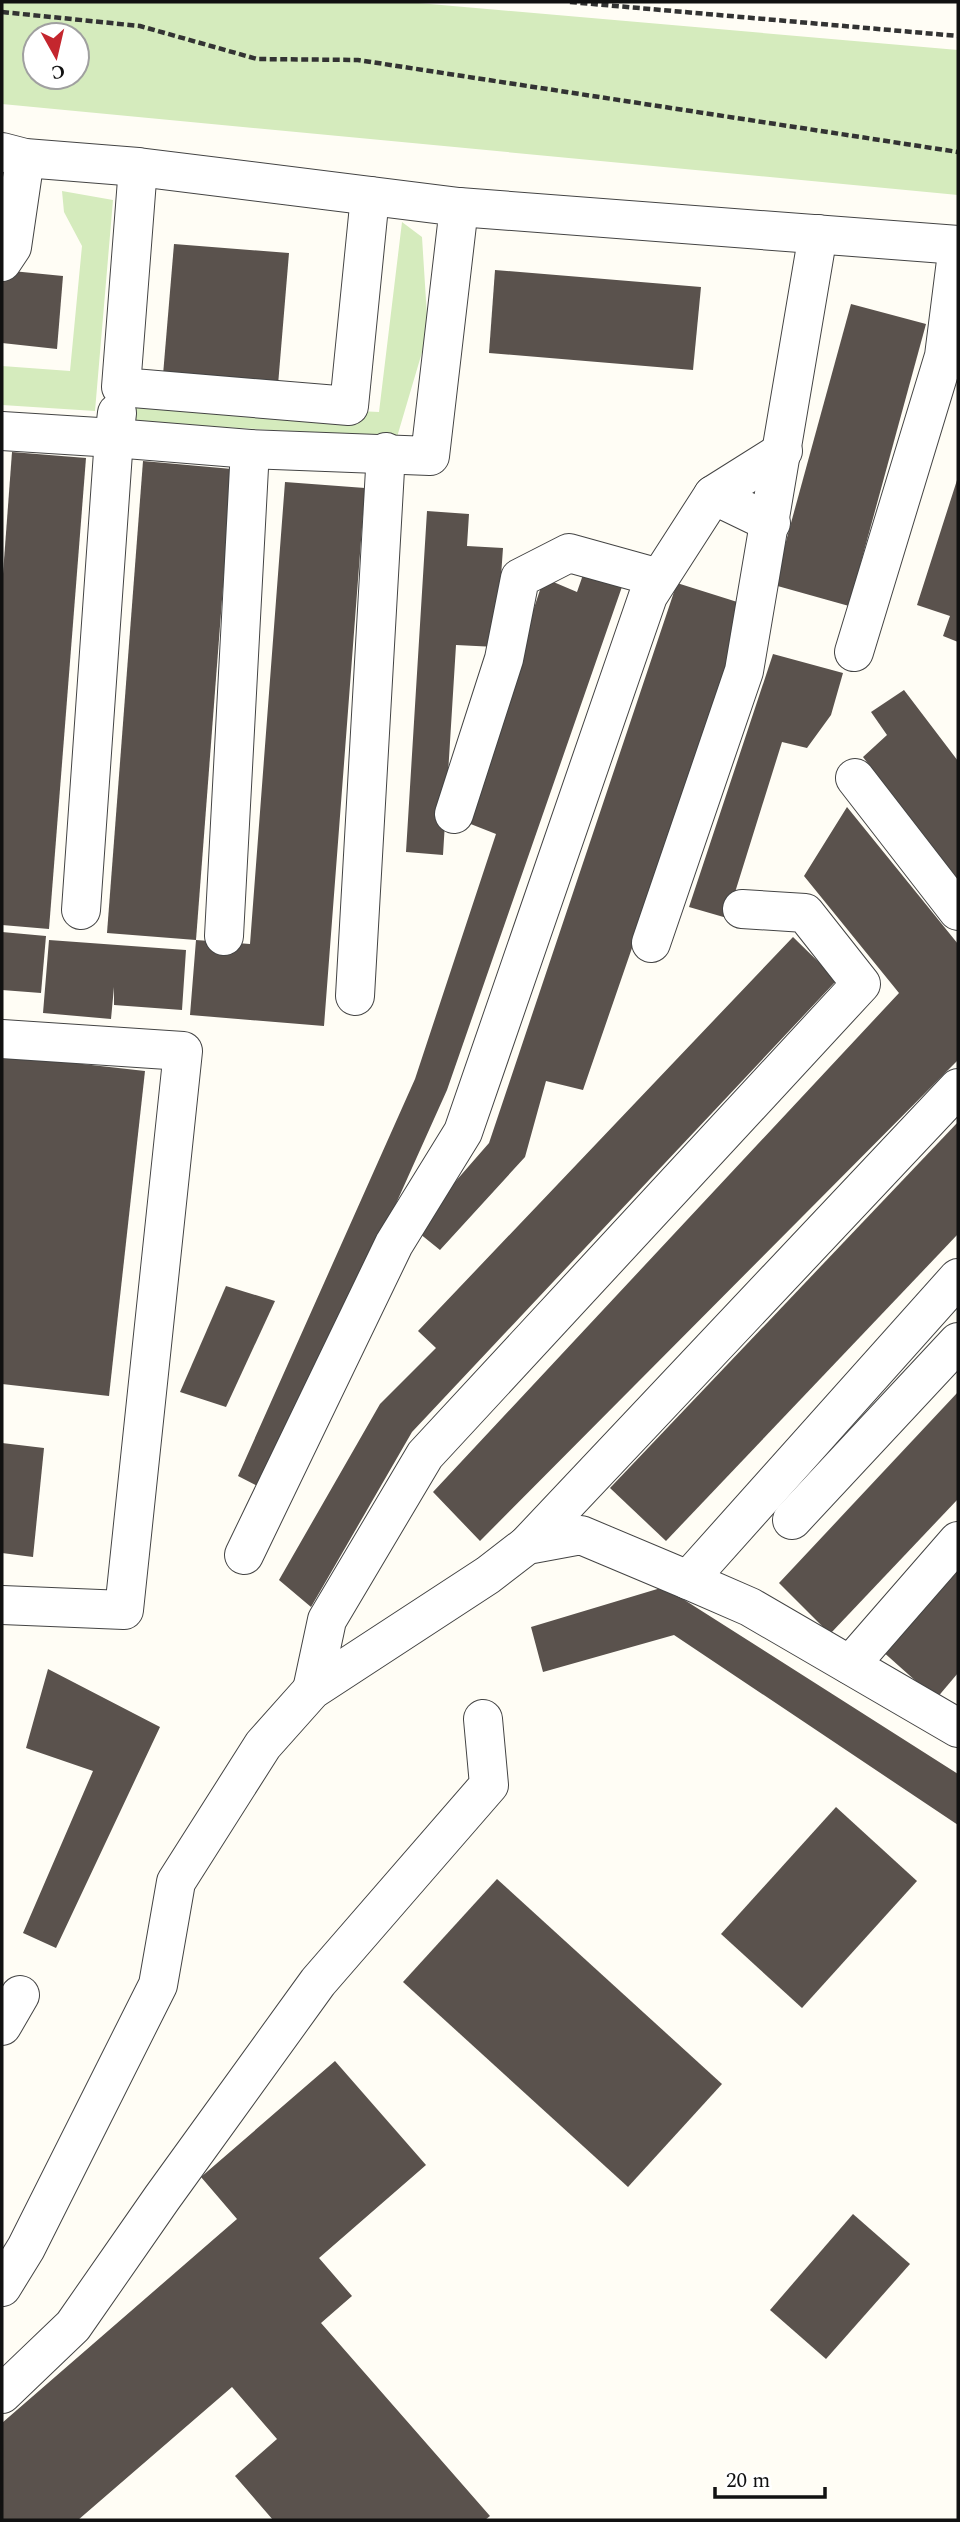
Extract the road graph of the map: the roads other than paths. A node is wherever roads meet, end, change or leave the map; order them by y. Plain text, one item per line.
1 (13, 155) edge
2 (138, 167) junction
3 (370, 196) junction
4 (459, 207) junction
5 (818, 234) junction
6 (2, 262) edge
7 (121, 387) junction
8 (2, 431) edge
9 (114, 438) junction
10 (250, 449) junction
11 (783, 451) junction
12 (386, 453) junction
13 (713, 495) junction
14 (771, 523) junction
15 (659, 578) junction
16 (854, 652) dead end
17 (855, 778) dead end
18 (454, 814) dead end
19 (742, 909) dead end
20 (81, 910) dead end
21 (958, 911) edge
22 (224, 936) dead end
23 (651, 943) dead end
24 (355, 996) dead end
25 (2, 1039) edge
26 (958, 1088) edge
27 (958, 1278) edge
28 (958, 1342) edge
29 (792, 1520) dead end
30 (958, 1541) edge
31 (527, 1545) junction
32 (244, 1555) dead end
33 (688, 1580) junction
34 (2, 1605) edge
35 (850, 1665) junction
36 (312, 1690) junction
37 (483, 1719) dead end
38 (958, 1728) edge
39 (2, 2287) edge
40 (2, 2394) edge

1 - 2 lane
1 - 6 lane
2 - 3 lane
2 - 7 lane
3 - 4 lane
3 - 7 lane
4 - 5 lane
4 - 12 lane
5 - 11 lane
5 - 16 lane
7 - 9 lane
8 - 9 lane
9 - 10 lane
9 - 20 lane
10 - 12 lane
10 - 22 lane
11 - 13 lane
11 - 14 lane
12 - 24 lane
13 - 14 lane
13 - 15 lane
14 - 23 lane
15 - 18 lane
15 - 32 lane
17 - 21 lane
19 - 36 lane
25 - 34 lane
26 - 31 lane
27 - 33 lane
28 - 29 lane
30 - 35 lane
31 - 33 lane
31 - 36 lane
33 - 35 lane
35 - 38 lane
36 - 39 lane
37 - 40 lane

